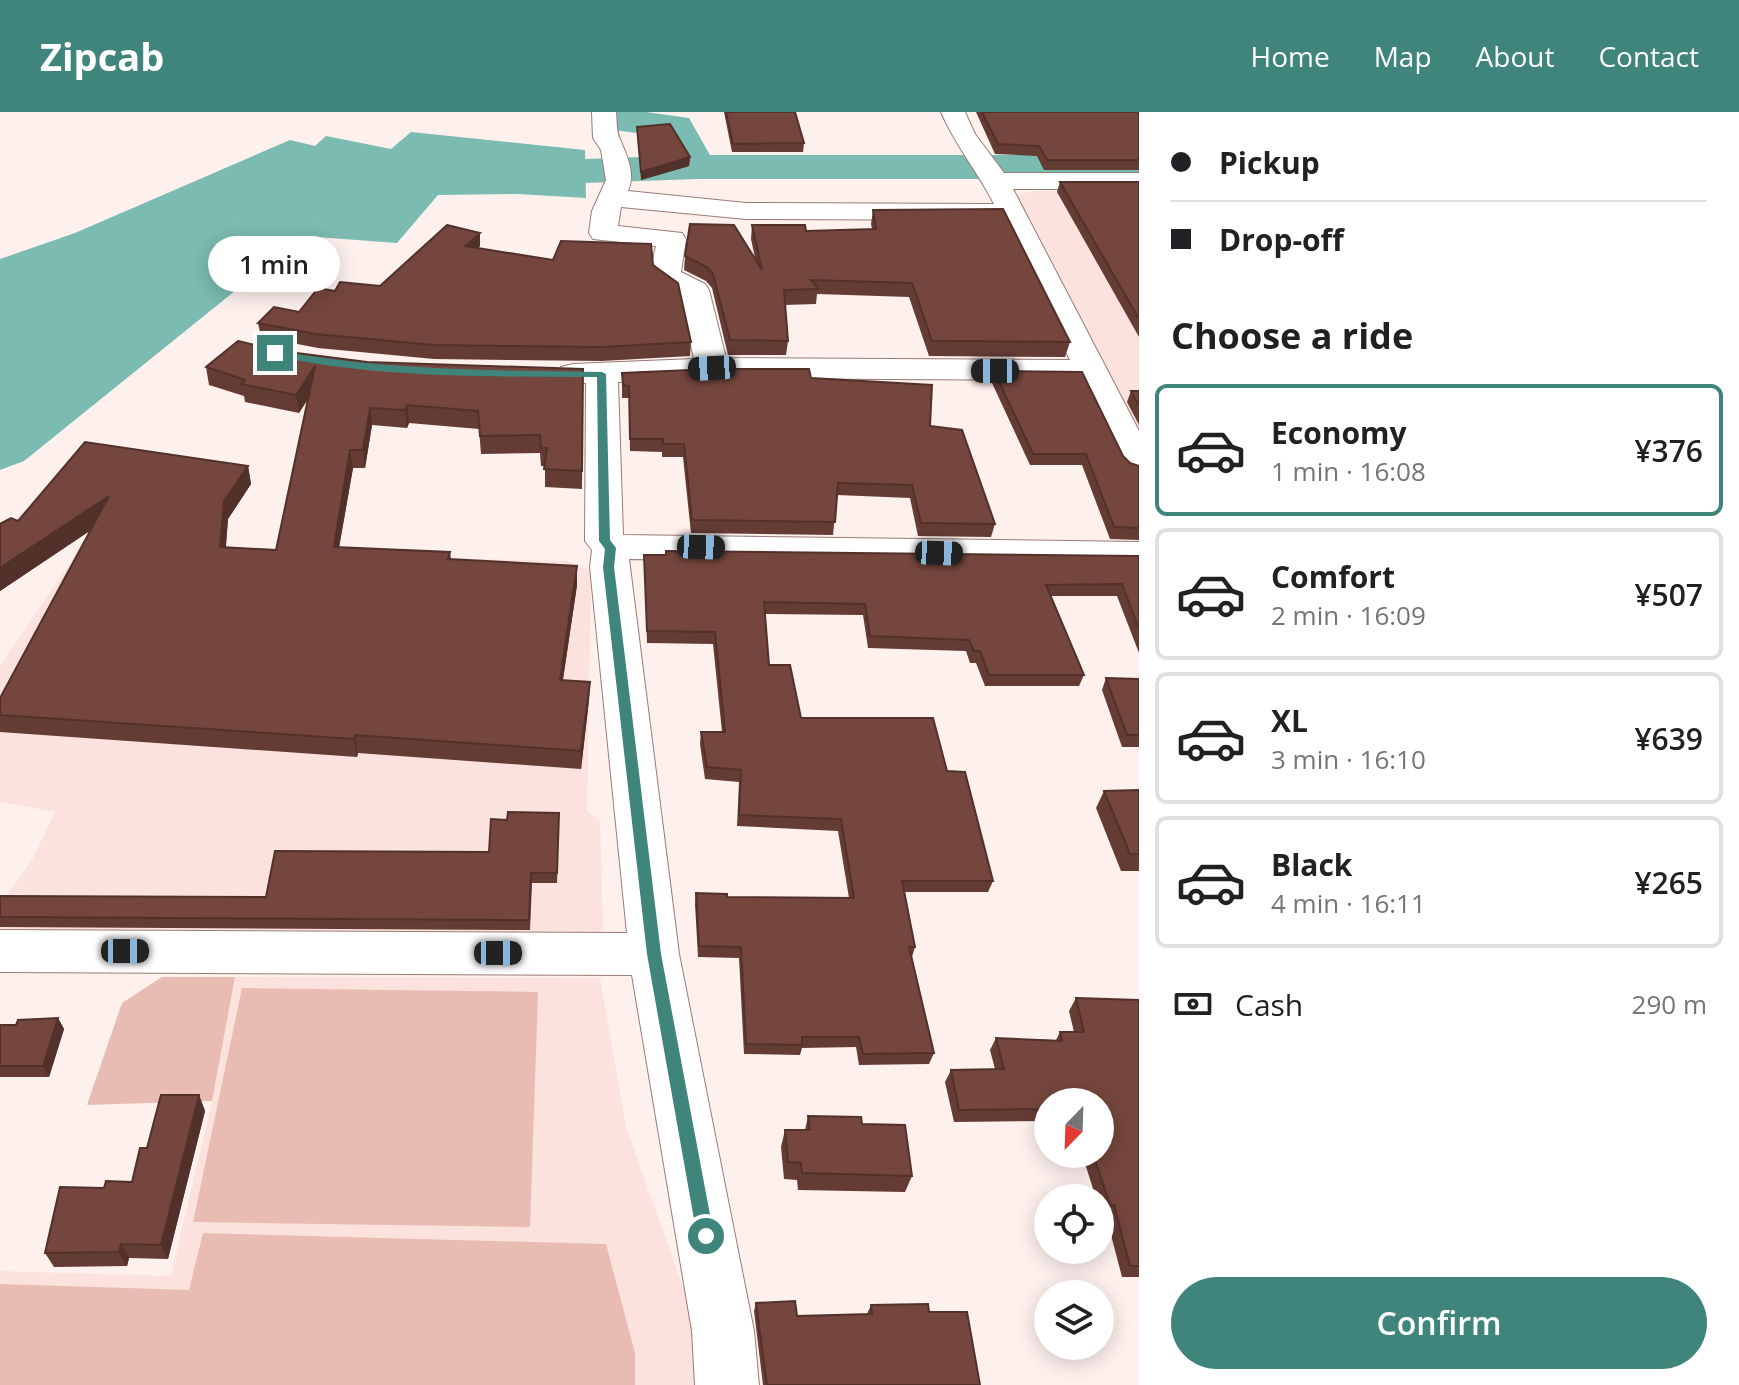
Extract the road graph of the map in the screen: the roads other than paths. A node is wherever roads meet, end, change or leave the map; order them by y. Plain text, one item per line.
1 (604, 112) edge
2 (953, 112) edge
3 (988, 170) junction
4 (1139, 181) edge
5 (615, 189) junction
6 (1010, 212) junction
7 (712, 368) junction
8 (1091, 370) junction
9 (538, 373) edge
10 (602, 374) junction
11 (1139, 465) edge
12 (611, 548) junction
13 (1139, 554) edge
14 (0, 951) edge
15 (654, 954) junction
16 (727, 1385) edge

1 - 5 street
2 - 3 street
3 - 4 street
3 - 6 street
5 - 6 street
5 - 7 street
6 - 8 street
7 - 8 street
7 - 10 street
8 - 11 street
9 - 10 street
10 - 12 street
12 - 13 street
12 - 15 street
14 - 15 street
15 - 16 street

